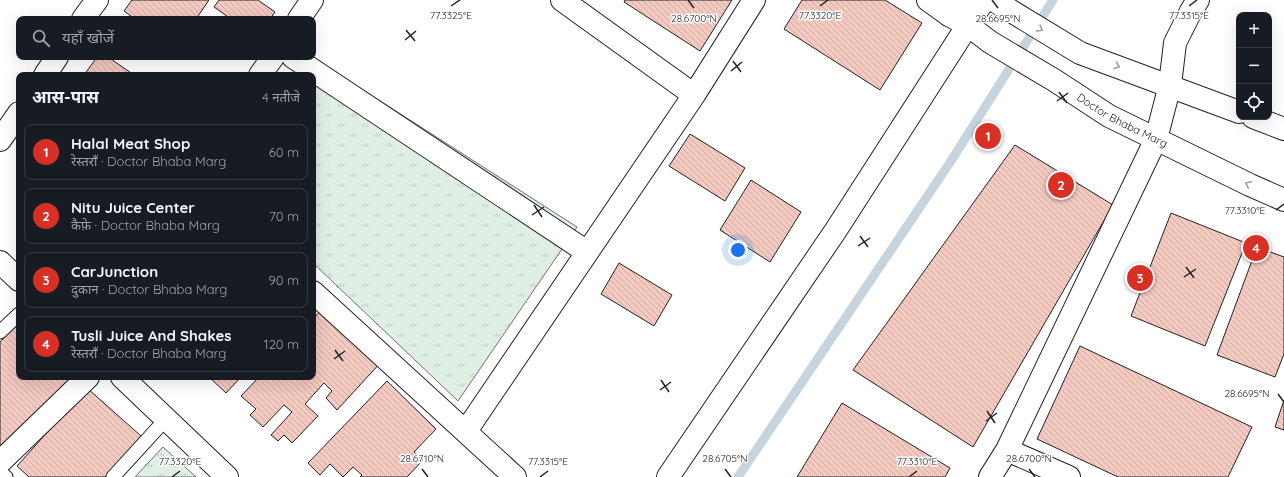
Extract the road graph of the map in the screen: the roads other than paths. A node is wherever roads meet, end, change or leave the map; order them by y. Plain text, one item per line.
1 (96, 0) edge
2 (312, 0) edge
3 (562, 0) edge
4 (754, 0) edge
5 (928, 0) edge
6 (984, 0) edge
7 (1198, 0) edge
8 (1000, 5) edge
9 (955, 7) edge
10 (86, 16) edge
11 (301, 16) edge
12 (969, 26) junction
13 (55, 60) edge
14 (271, 60) edge
15 (298, 60) edge
16 (47, 72) edge
17 (262, 72) edge
18 (316, 72) edge
19 (316, 72) edge
20 (1170, 85) junction
21 (694, 95) junction
22 (1236, 111) edge
23 (16, 117) edge
24 (1261, 120) edge
25 (1284, 129) edge
26 (1156, 139) junction
27 (0, 140) edge
28 (1284, 200) edge
29 (587, 252) junction
30 (0, 262) edge
31 (16, 277) edge
32 (316, 295) edge
33 (16, 317) edge
34 (0, 332) edge
35 (85, 380) edge
36 (125, 380) edge
37 (166, 419) junction
38 (466, 431) junction
39 (1007, 450) junction
40 (0, 462) edge
41 (0, 472) edge
42 (6, 477) edge
43 (113, 477) edge
44 (227, 477) edge
45 (515, 477) edge
46 (668, 477) edge
47 (990, 477) edge
48 (1069, 477) edge

1 - 10 street
2 - 11 street
3 - 21 street
4 - 21 street
5 - 9 street, Doctor Bhaba Marg
6 - 12 street
7 - 20 street
8 -> 20 street
9 - 12 street, Doctor Bhaba Marg
12 - 26 street, Doctor Bhaba Marg
12 - 46 street
13 - 16 street
14 - 17 street
15 - 19 street
18 - 29 street
20 - 22 street
20 - 26 street
21 - 29 street
23 - 27 street
24 - 25 street
28 -> 26 street, Doctor Bhaba Marg
26 - 39 street
29 - 38 street
30 - 31 street
32 - 38 street
33 - 34 lane
35 - 40 street
36 - 37 street
37 - 43 lane
37 - 44 street
38 - 45 street
39 - 47 street
39 - 48 street
41 - 42 lane

